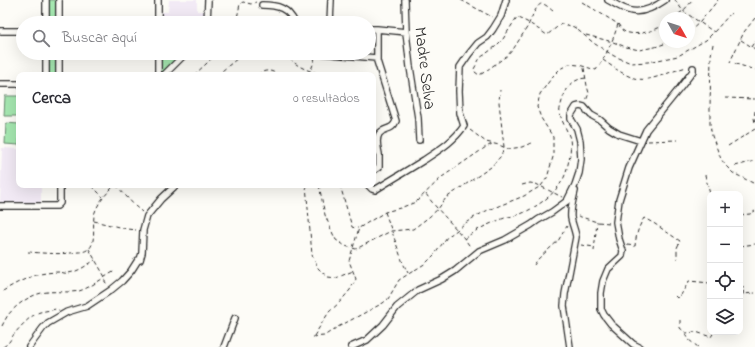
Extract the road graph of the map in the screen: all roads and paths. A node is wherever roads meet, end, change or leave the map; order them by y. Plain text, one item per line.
1 (46, 0) edge
2 (59, 0) edge
3 (158, 0) edge
4 (208, 0) edge
5 (331, 0) edge
6 (405, 0) edge
7 (461, 0) edge
8 (506, 0) edge
9 (608, 0) edge
10 (665, 0) edge
11 (675, 0) edge
12 (693, 0) edge
13 (718, 0) edge
14 (582, 2) dead end
15 (262, 5) joint
16 (554, 11) dead end
17 (683, 11) junction
18 (731, 13) dead end
19 (46, 16) edge
20 (59, 16) edge
21 (158, 16) edge
22 (207, 16) edge
23 (237, 16) edge
24 (291, 16) edge
25 (330, 16) edge
26 (755, 18) edge
27 (498, 20) junction
28 (700, 22) junction
29 (529, 23) junction
30 (618, 24) junction
31 (659, 27) edge
32 (695, 27) edge
33 (377, 29) joint
34 (0, 31) edge
35 (16, 31) edge
36 (406, 32) junction
37 (714, 32) junction
38 (584, 35) junction
39 (740, 40) junction
40 (755, 41) edge
41 (613, 42) junction
42 (713, 44) dead end
43 (659, 46) edge
44 (751, 46) junction
45 (755, 49) edge
46 (608, 51) junction
47 (376, 58) joint
48 (46, 60) edge
49 (59, 60) edge
50 (158, 60) edge
51 (179, 60) edge
52 (210, 60) edge
53 (236, 60) edge
54 (290, 60) edge
55 (314, 60) edge
56 (603, 60) junction
57 (584, 67) junction
58 (693, 68) joint
59 (755, 70) edge
60 (46, 72) edge
61 (59, 72) edge
62 (158, 72) edge
63 (167, 72) edge
64 (197, 72) edge
65 (221, 72) edge
66 (262, 72) edge
67 (272, 72) edge
68 (310, 72) joint
69 (586, 78) junction
70 (0, 84) edge
71 (16, 84) edge
72 (500, 90) dead end
73 (725, 98) dead end
74 (755, 99) edge
75 (584, 107) junction
76 (755, 111) edge
77 (755, 123) edge
78 (464, 126) junction
79 (755, 129) edge
80 (419, 140) dead end
81 (677, 140) dead end
82 (640, 141) junction
83 (531, 143) dead end
84 (492, 144) junction
85 (728, 146) dead end
86 (504, 147) junction
87 (755, 162) edge
88 (735, 166) dead end
89 (376, 170) edge
90 (579, 173) junction
91 (705, 175) dead end
92 (755, 184) edge
93 (522, 185) dead end
94 (541, 186) junction
95 (60, 188) edge
96 (94, 188) edge
97 (113, 188) edge
98 (119, 188) edge
99 (173, 188) edge
100 (306, 188) edge
101 (320, 188) edge
102 (341, 188) edge
103 (371, 188) edge
104 (709, 191) edge
105 (553, 193) junction
106 (425, 194) junction
107 (103, 197) junction
108 (567, 201) junction
109 (0, 206) edge
110 (438, 209) junction
111 (385, 212) junction
112 (755, 212) edge
113 (743, 215) edge
114 (147, 216) junction
115 (571, 216) junction
116 (93, 221) junction
117 (597, 222) junction
118 (616, 224) junction
119 (359, 228) junction
120 (143, 230) junction
121 (457, 230) junction
122 (391, 231) junction
123 (464, 239) junction
124 (575, 244) junction
125 (620, 244) junction
126 (755, 244) edge
127 (743, 246) edge
128 (595, 247) junction
129 (353, 248) junction
130 (89, 249) junction
131 (594, 251) dead end
132 (28, 252) dead end
133 (475, 254) junction
134 (677, 259) dead end
135 (95, 260) junction
136 (534, 265) dead end
137 (115, 271) dead end
138 (353, 271) junction
139 (409, 273) junction
140 (105, 277) junction
141 (707, 283) edge
142 (113, 288) junction
143 (4, 291) dead end
144 (755, 293) edge
145 (743, 294) edge
146 (674, 296) dead end
147 (67, 312) junction
148 (235, 318) dead end
149 (680, 320) dead end
150 (2, 326) dead end
151 (686, 333) junction
152 (712, 335) edge
153 (8, 344) junction
154 (3, 347) edge
155 (9, 347) edge
156 (29, 347) edge
157 (224, 347) edge
158 (351, 347) edge
159 (570, 347) edge
160 (639, 347) edge
161 (698, 347) edge

1 - 19 street
2 - 20 street
3 - 21 street
4 - 22 street
5 - 25 street
6 - 36 street, Madre Selva
7 - 27 path
8 - 27 street
9 - 10 street
11 - 17 path
12 - 17 path
13 - 28 path
14 - 30 path
15 - 23 path
15 - 24 street
16 - 29 path
17 - 28 path
18 - 37 path
26 - 39 path
27 - 78 street
28 - 32 path
28 - 37 path
29 - 29 path
29 - 38 path
30 - 31 path
30 - 41 path
33 - 36 street
33 - 47 street
34 - 35 street
36 - 80 street, Madre Selva
37 - 46 path
38 - 41 path
38 - 46 path
39 - 44 path
39 - 59 path
40 - 44 path
41 - 43 path
41 - 46 path
42 - 92 path
44 - 45 path
46 - 56 path
47 - 89 street
48 - 60 street
49 - 61 street
50 - 62 street
51 - 63 street
52 - 64 path
53 - 65 path
54 - 68 path
55 - 68 path
56 - 57 path
56 - 58 path
57 - 69 path
57 - 94 path
58 - 82 street
66 - 67 path
69 - 75 path
69 - 105 path
70 - 71 street
72 - 86 path
73 - 74 path
75 - 82 street
75 - 90 street
76 - 77 path
78 - 84 path
78 - 103 street
79 - 85 path
81 - 82 path
82 - 118 street
83 - 86 path
84 - 86 path
84 - 106 path
86 - 110 path
87 - 88 path
90 - 108 street
90 - 115 street
91 - 104 path
93 - 94 path
94 - 105 path
94 - 121 path
95 - 109 street
96 - 107 path
97 - 107 path
98 - 114 path
99 - 114 street
100 - 138 path
101 - 129 path
102 - 119 path
105 - 108 path
105 - 123 path
106 - 110 path
106 - 111 path
107 - 116 path
108 - 133 street
110 - 121 path
110 - 122 path
111 - 119 path
111 - 122 path
112 - 113 path
114 - 120 street
115 - 117 path
115 - 124 street
115 - 136 path
116 - 120 path
116 - 130 path
117 - 118 path
117 - 128 path
118 - 125 street
119 - 129 path
120 - 142 street
121 - 123 path
121 - 139 path
122 - 129 path
122 - 139 path
123 - 133 path
124 - 128 path
124 - 159 street
125 - 134 path
125 - 160 street
126 - 127 path
128 - 131 path
129 - 138 path
130 - 132 path
130 - 135 path
133 - 158 street
135 - 140 path
135 - 143 path
137 - 140 path
138 - 139 path
140 - 142 path
140 - 150 path
141 - 146 path
142 - 147 street
144 - 145 path
147 - 153 path
147 - 156 street
148 - 157 street
149 - 151 path
151 - 152 path
151 - 161 path
153 - 154 path
153 - 155 path

